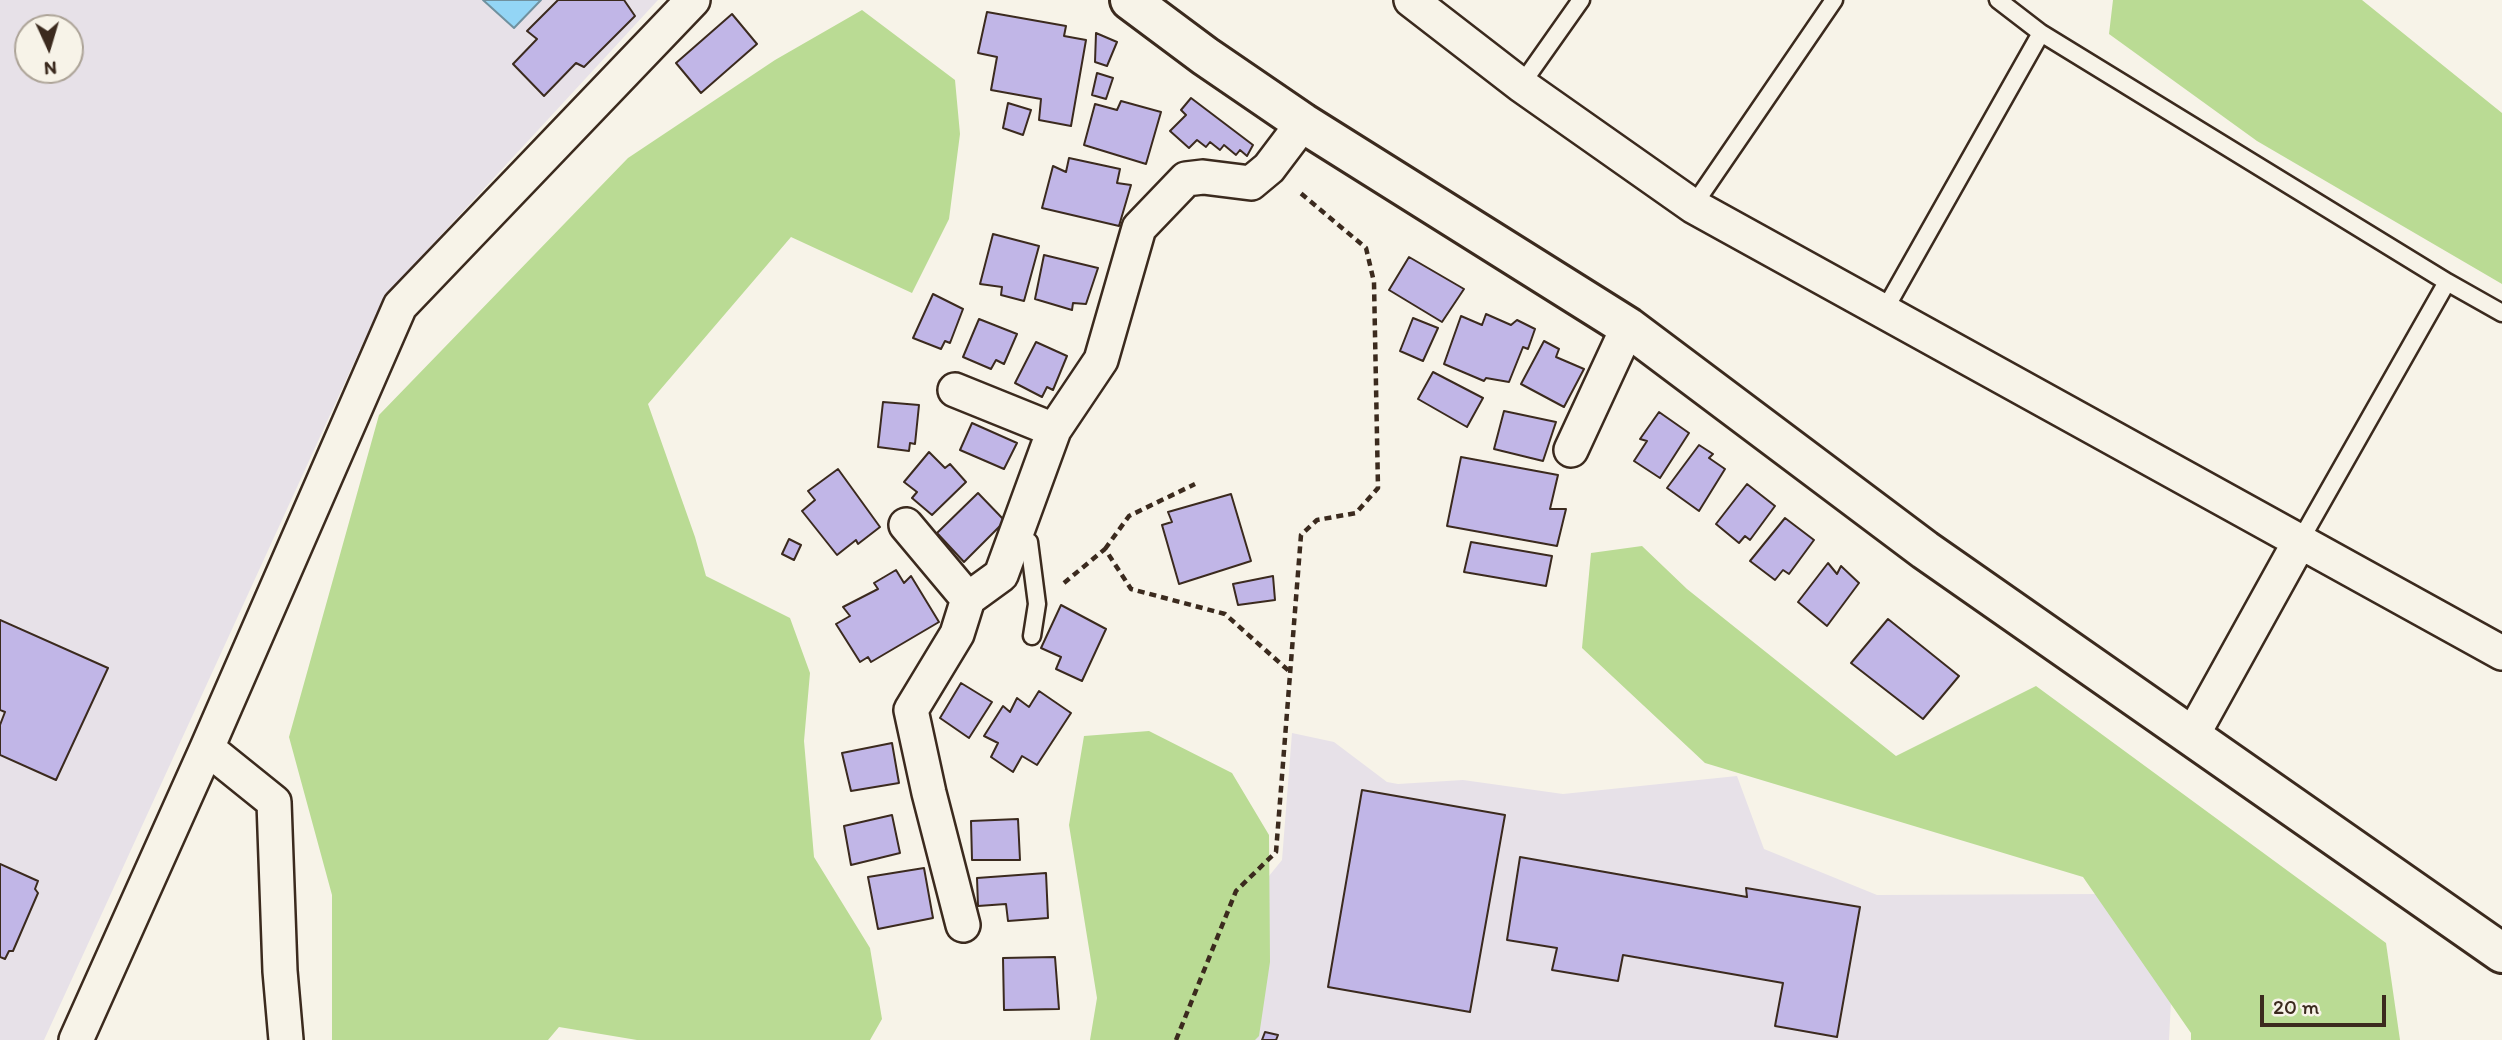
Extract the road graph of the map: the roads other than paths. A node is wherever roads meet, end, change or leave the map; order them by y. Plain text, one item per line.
1 (693, 0) edge
2 (1130, 0) edge
3 (1412, 0) edge
4 (1581, 0) edge
5 (1834, 0) edge
6 (1998, 0) edge
7 (2041, 33) junction
8 (1521, 85) junction
9 (1303, 123) junction
10 (1693, 206) junction
11 (2447, 282) junction
12 (1884, 311) junction
13 (2502, 313) edge
14 (1629, 327) junction
15 (955, 390) dead end
16 (1054, 430) junction
17 (1571, 450) dead end
18 (906, 525) dead end
19 (1015, 534) junction
20 (2300, 541) junction
21 (968, 599) junction
22 (1032, 636) dead end
23 (2502, 653) edge
24 (2192, 736) junction
25 (207, 748) junction
26 (963, 925) dead end
27 (2502, 953) edge
28 (76, 1040) edge
29 (286, 1040) edge

1 - 25 street
2 - 9 street
3 - 8 street
4 - 8 lane
5 - 10 lane
6 - 7 lane
7 - 11 lane
7 - 12 lane
8 - 10 street
9 - 14 street
9 - 16 street
10 - 12 street
11 - 13 lane
11 - 20 lane
12 - 20 street
14 - 17 street
14 - 24 street
15 - 16 street
16 - 19 street
18 - 21 street
19 - 21 street
19 - 22 lane
20 - 23 street
20 - 24 street
21 - 26 street
24 - 27 street
25 - 28 street
25 - 29 street

